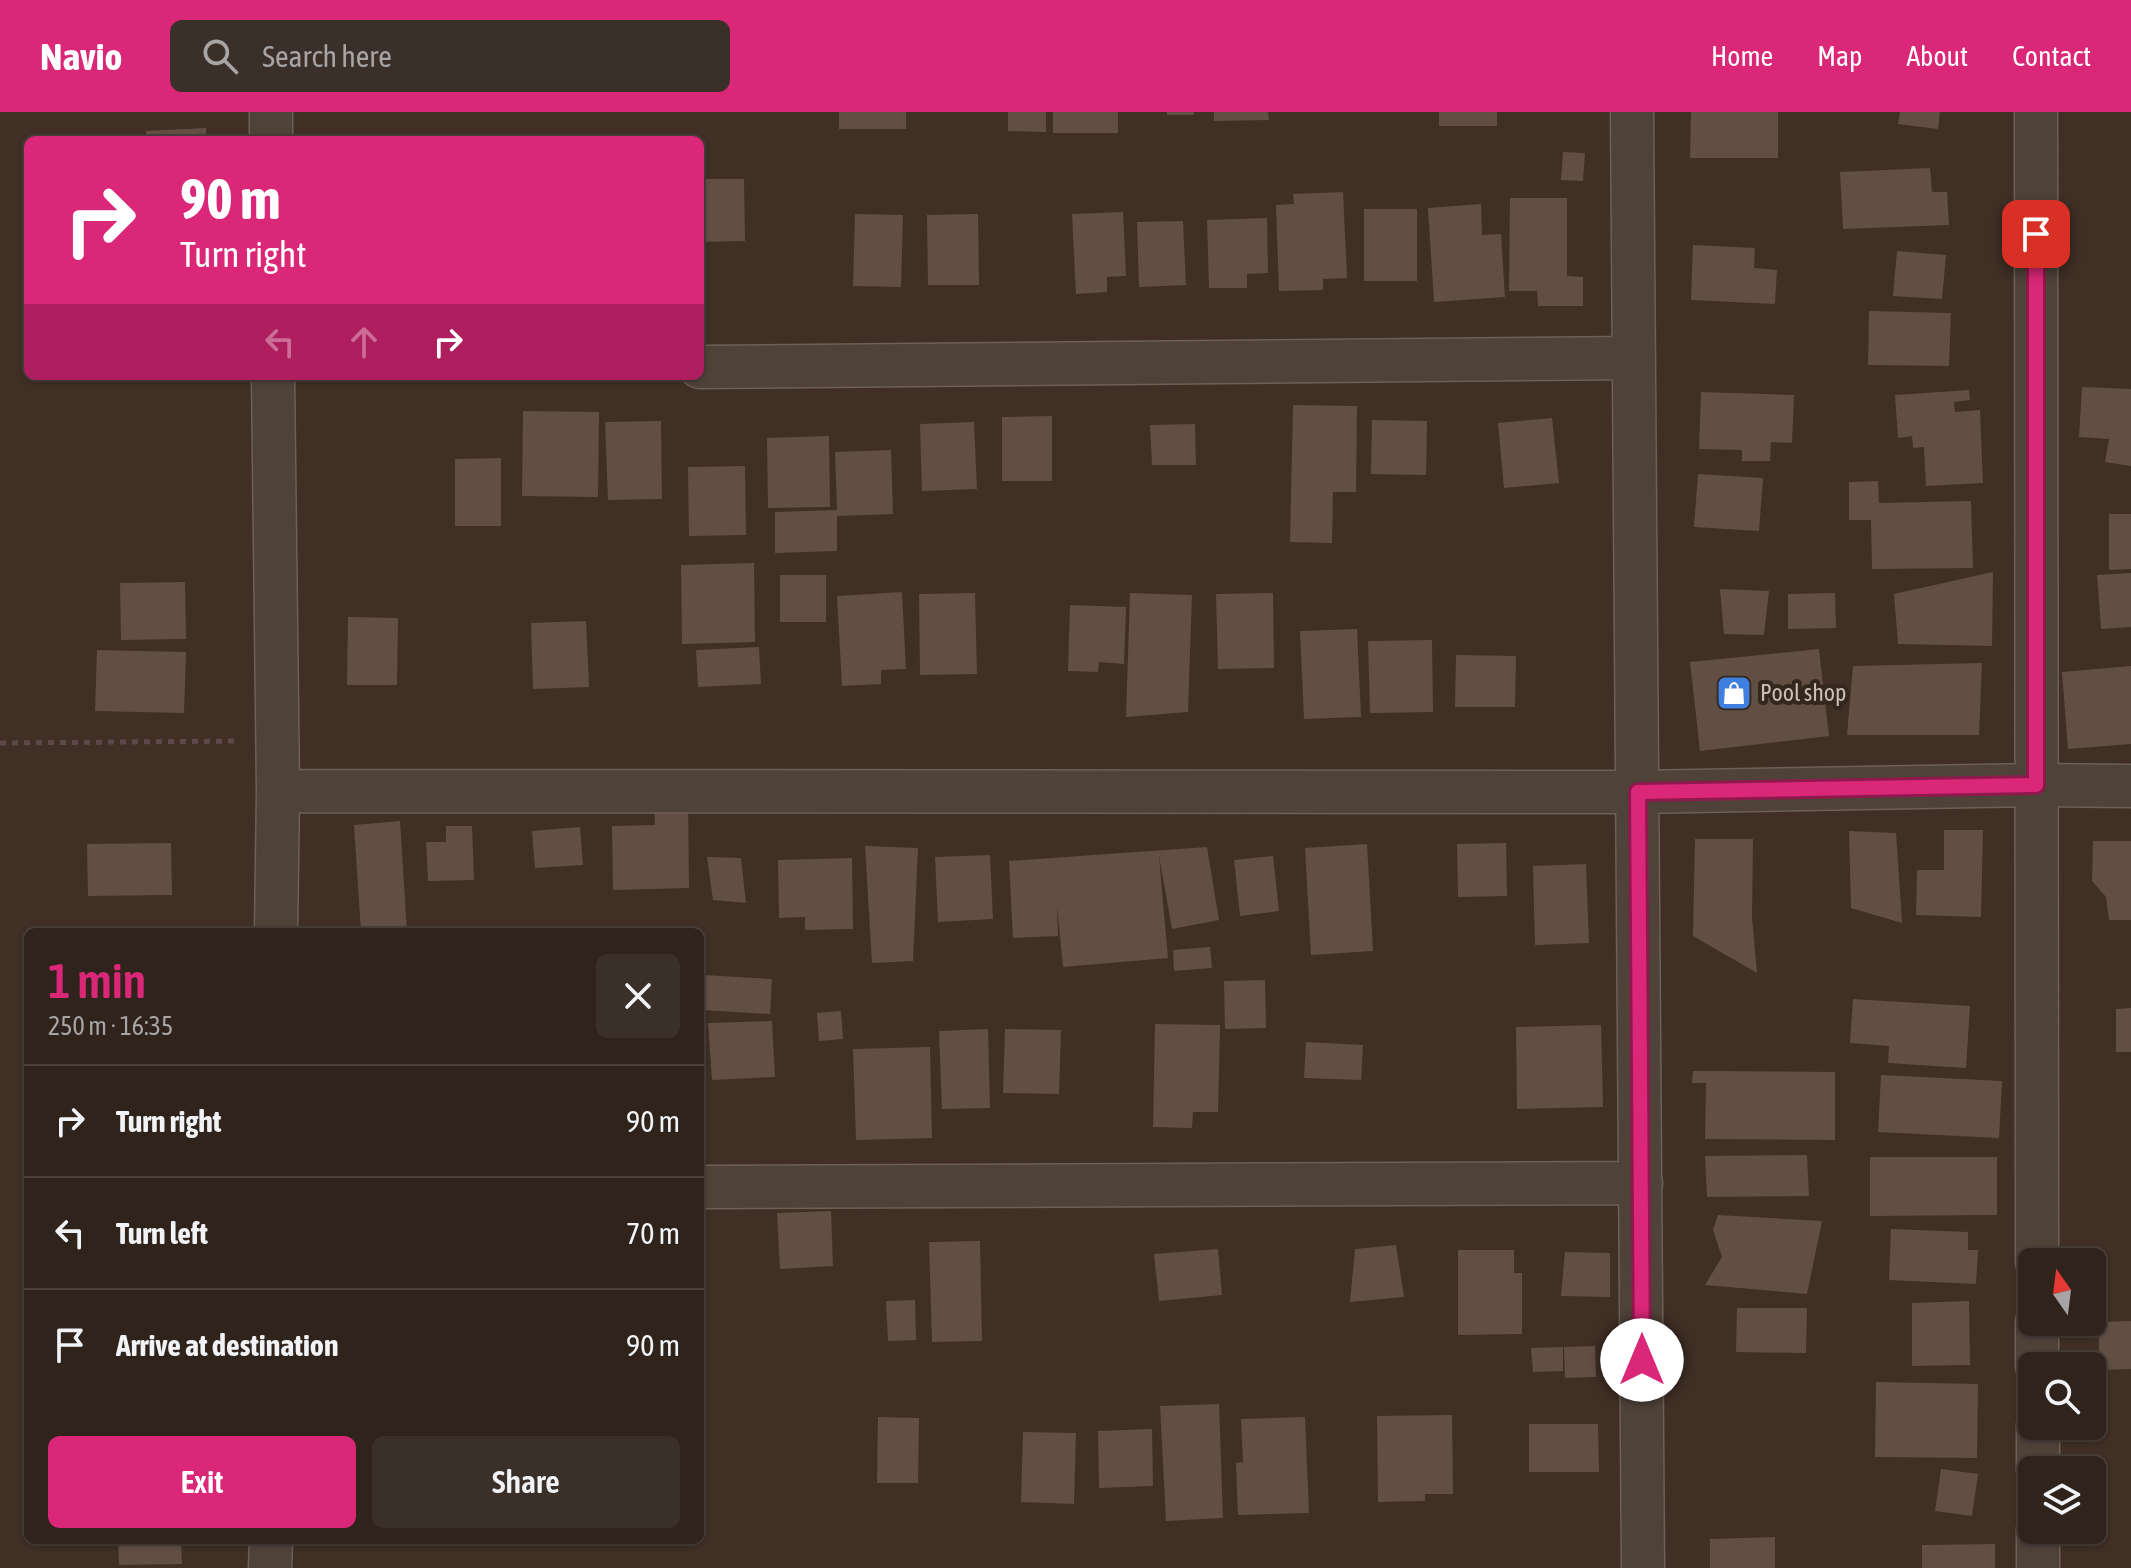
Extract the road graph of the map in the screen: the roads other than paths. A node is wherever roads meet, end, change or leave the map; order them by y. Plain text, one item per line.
1 (271, 112) edge
2 (1632, 112) edge
3 (2036, 112) edge
4 (271, 136) edge
5 (1634, 358) junction
6 (704, 367) edge
7 (273, 380) edge
8 (2036, 785) junction
9 (2131, 786) edge
10 (278, 791) junction
11 (1638, 792) junction
12 (276, 928) edge
13 (1641, 1183) junction
14 (704, 1187) edge
15 (2037, 1248) edge
16 (271, 1544) edge
17 (2038, 1544) edge
18 (270, 1568) edge
19 (1643, 1568) edge
20 (2038, 1568) edge

1 - 4 street
2 - 5 street
3 - 8 street
5 - 6 street
5 - 11 street
7 - 10 street
8 - 9 street
8 - 11 street
8 - 15 street
10 - 11 street
10 - 12 street
11 - 13 street
13 - 14 street
13 - 19 street
16 - 18 street
17 - 20 street

